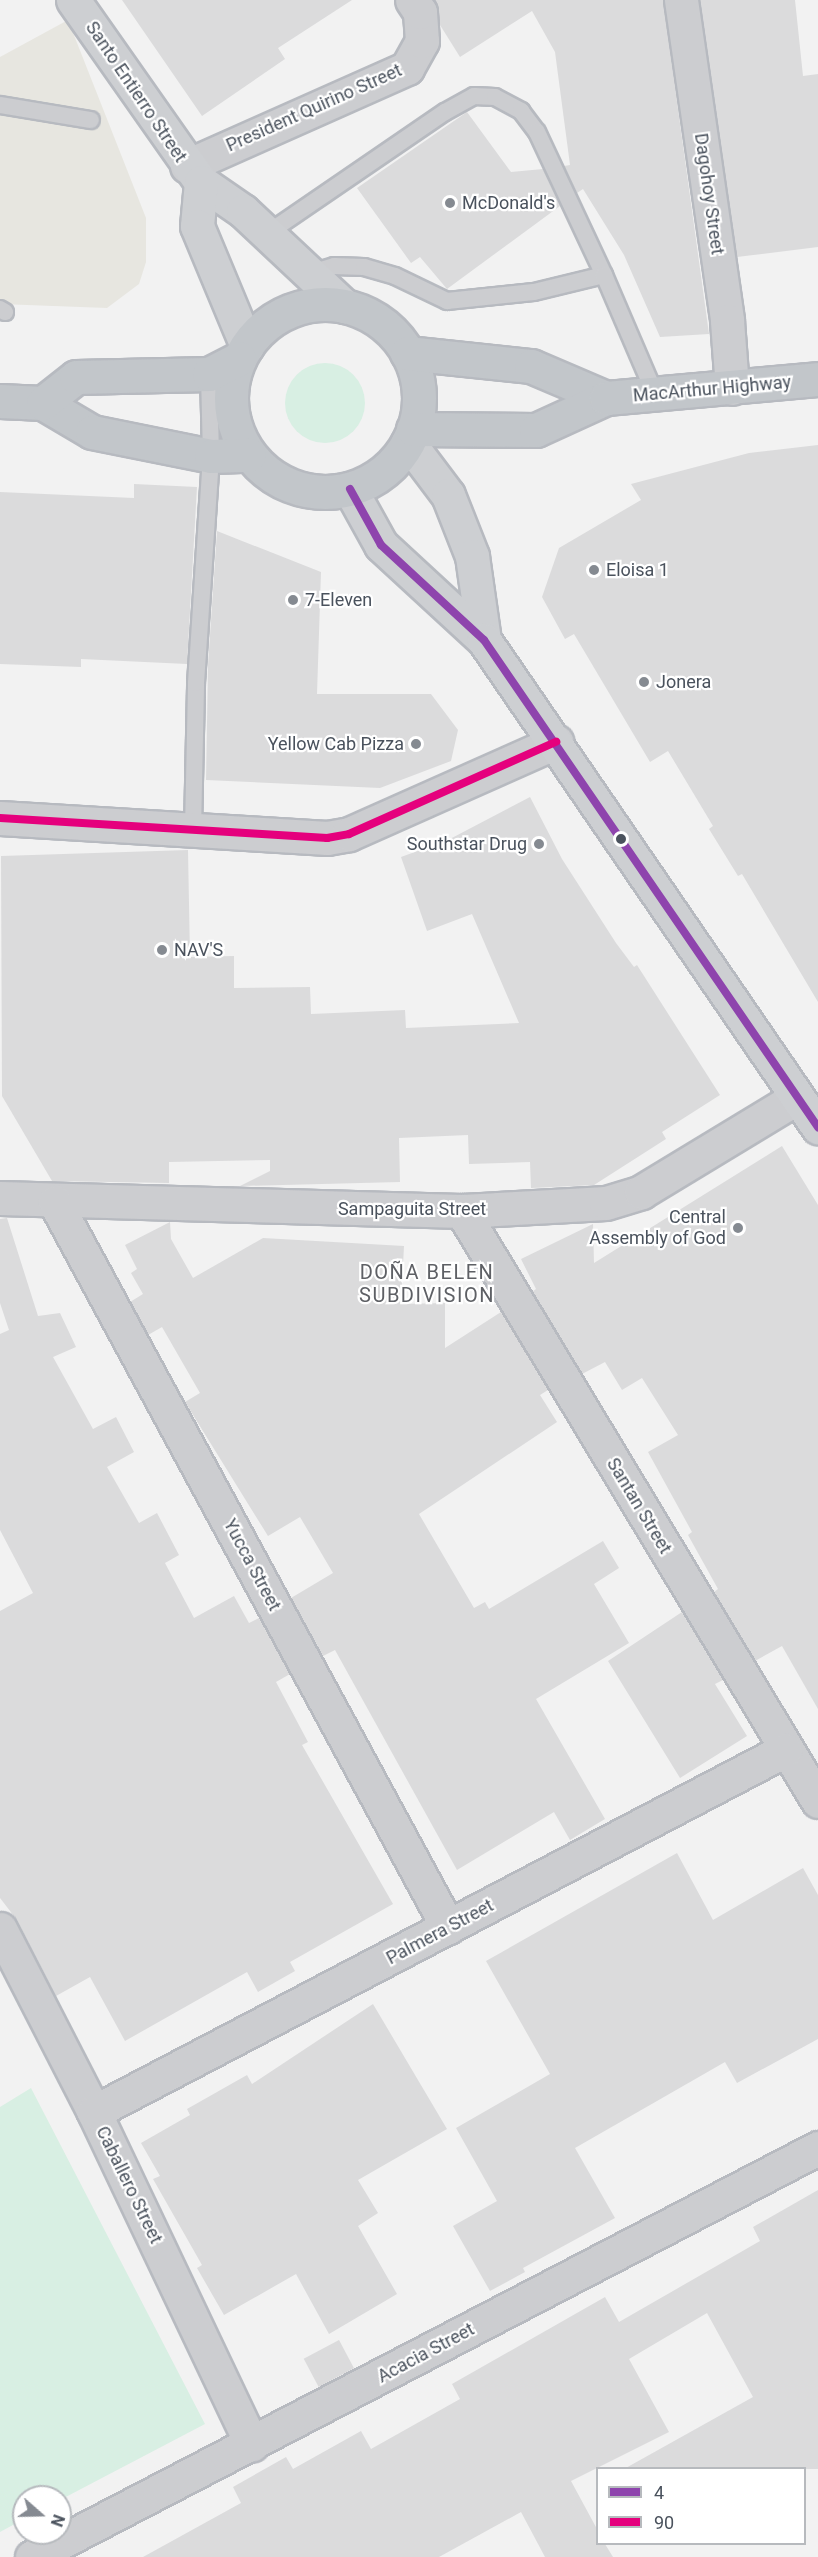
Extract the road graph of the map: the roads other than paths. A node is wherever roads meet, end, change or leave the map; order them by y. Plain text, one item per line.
1 (73, 0) edge
2 (412, 0) edge
3 (681, 0) edge
4 (0, 105) edge
5 (91, 120) dead end
6 (194, 174) junction
7 (268, 233) junction
8 (308, 274) junction
9 (604, 275) junction
10 (344, 306) junction
11 (243, 353) junction
12 (407, 353) junction
13 (209, 374) junction
14 (818, 379) edge
15 (732, 388) junction
16 (655, 394) junction
17 (606, 398) junction
18 (0, 401) edge
19 (43, 403) junction
20 (411, 436) junction
21 (249, 455) junction
22 (211, 456) junction
23 (350, 489) junction
24 (484, 640) junction
25 (556, 742) junction
26 (0, 818) edge
27 (194, 830) junction
28 (796, 1098) junction
29 (818, 1127) edge
30 (0, 1198) edge
31 (55, 1202) junction
32 (462, 1211) junction
33 (785, 1750) junction
34 (818, 1801) edge
35 (448, 1927) junction
36 (0, 1929) edge
37 (94, 2112) junction
38 (818, 2148) edge
39 (252, 2444) junction
40 (33, 2557) edge

1 - 6 main road, Santo Entierro Street
2 - 6 street, President Quirino Street
3 - 15 street, Dagohoy Street
4 - 5 lane
6 - 7 main road, Santo Entierro Street
6 - 11 main road
7 - 8 main road, Santo Entierro Street
7 - 9 lane
8 - 9 lane
8 - 10 main road, Santo Entierro Street
9 - 16 lane
10 - 11 highway
10 - 12 highway
11 - 13 highway
11 - 21 highway
12 - 17 highway, MacArthur Highway
12 - 20 highway
13 - 19 highway
13 - 22 lane
14 - 15 highway, MacArthur Highway
15 - 16 highway, MacArthur Highway
16 - 17 highway, MacArthur Highway
17 - 20 highway, MacArthur Highway
18 - 19 highway
19 - 22 highway
20 - 23 highway
20 - 24 main road
21 - 22 highway
21 - 23 highway
22 - 27 lane
23 - 24 main road
24 - 25 main road
25 - 27 street
25 - 28 main road
26 - 27 street
28 - 29 main road
28 - 32 street, Sampaguita Street
30 - 31 street, Sampaguita Street
31 - 32 street, Sampaguita Street
31 - 35 street, Yucca Street
32 - 33 street, Santan Street
33 - 34 street, Santan Street
33 - 35 street, Palmera Street
35 - 37 street, Palmera Street
36 - 37 street, Caballero Street
37 - 39 street, Caballero Street
38 - 39 street, Acacia Street
39 - 40 street, Acacia Street

